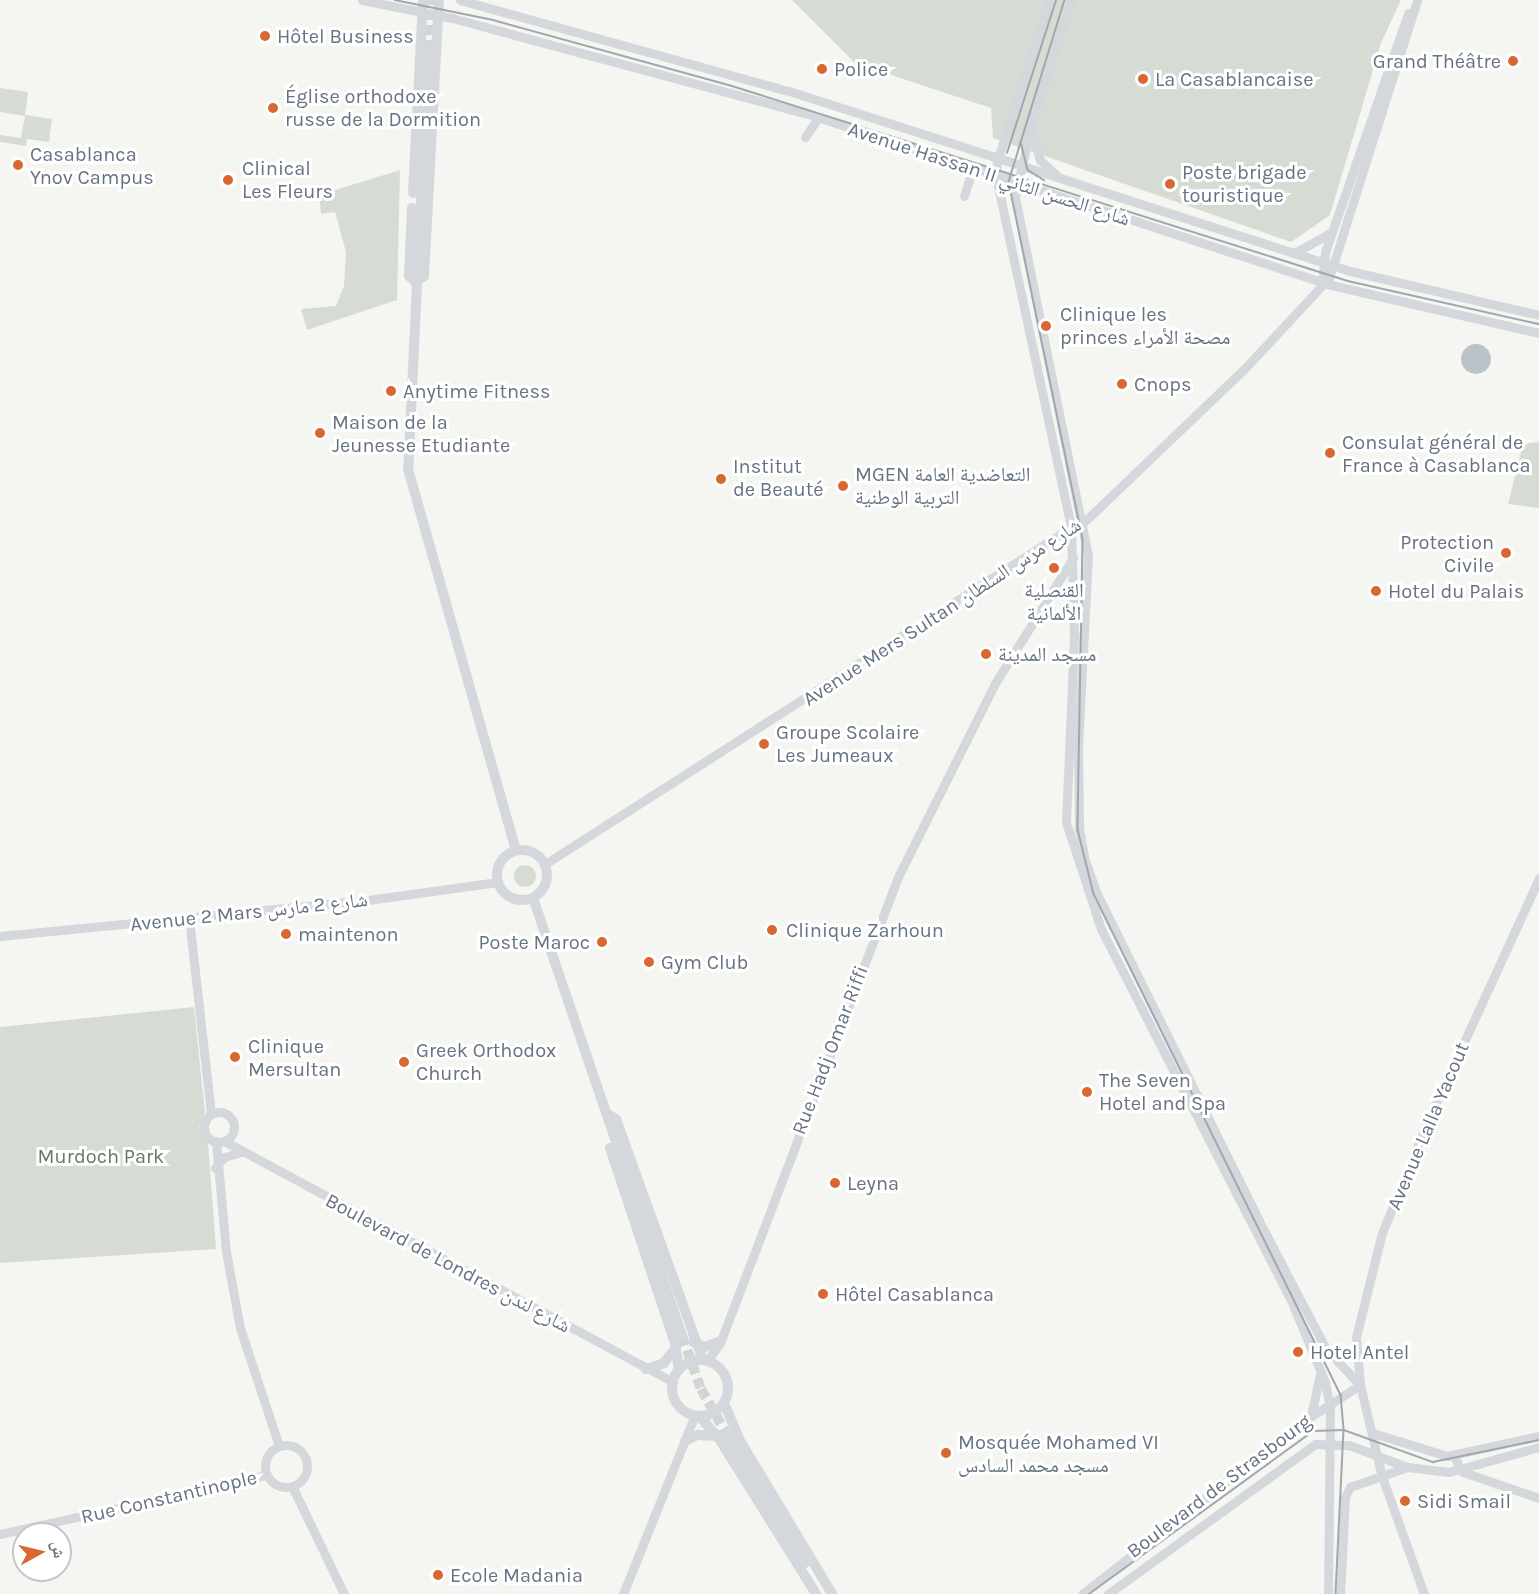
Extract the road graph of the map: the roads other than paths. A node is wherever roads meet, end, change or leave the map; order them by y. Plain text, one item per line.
1 (362, 0) edge
2 (423, 0) edge
3 (439, 0) edge
4 (460, 0) edge
5 (1050, 0) edge
6 (1071, 0) edge
7 (1416, 0) edge
8 (422, 14) junction
9 (438, 15) junction
10 (428, 50) tunnel mouth
11 (818, 118) junction
12 (1032, 121) junction
13 (805, 137) dead end
14 (998, 161) junction
15 (1019, 168) junction
16 (972, 169) junction
17 (996, 177) junction
18 (1068, 182) junction
19 (1016, 184) junction
20 (964, 196) dead end
21 (1332, 232) junction
22 (1294, 253) junction
23 (1322, 262) junction
24 (1334, 266) junction
25 (416, 282) junction
26 (1322, 283) junction
27 (1539, 315) edge
28 (1539, 333) edge
29 (1083, 523) junction
30 (1071, 528) junction
31 (1073, 558) junction
32 (516, 850) junction
33 (545, 864) junction
34 (1539, 878) edge
35 (498, 882) junction
36 (533, 898) junction
37 (189, 918) junction
38 (0, 936) edge
39 (212, 1113) junction
40 (606, 1113) junction
41 (220, 1142) junction
42 (241, 1152) junction
43 (215, 1168) junction
44 (682, 1336) tunnel mouth
45 (721, 1341) junction
46 (693, 1342) junction
47 (676, 1347) junction
48 (705, 1361) junction
49 (646, 1369) junction
50 (1320, 1369) junction
51 (679, 1370) junction
52 (673, 1383) junction
53 (1360, 1385) junction
54 (724, 1403) junction
55 (1330, 1403) junction
56 (697, 1416) junction
57 (1310, 1417) junction
58 (1373, 1433) junction
59 (722, 1435) junction
60 (1539, 1436) edge
61 (685, 1441) junction
62 (1329, 1442) junction
63 (279, 1446) junction
64 (1539, 1447) edge
65 (1453, 1455) junction
66 (1377, 1456) junction
67 (1481, 1462) junction
68 (1407, 1467) junction
69 (1459, 1469) junction
70 (267, 1475) junction
71 (1382, 1477) junction
72 (1480, 1478) junction
73 (292, 1486) junction
74 (1539, 1498) edge
75 (0, 1534) edge
76 (344, 1594) edge
77 (623, 1594) edge
78 (816, 1594) edge
79 (824, 1594) edge
80 (832, 1594) edge
81 (1082, 1594) edge
82 (1108, 1594) edge
83 (1328, 1594) edge
84 (1340, 1594) edge
85 (1424, 1594) edge

1 - 8 main road, Avenue Hassan II شارع الحسن الثاني
2 - 8 main road
3 - 9 main road
4 - 14 main road, Avenue Hassan II شارع الحسن الثاني
5 - 14 main road
6 - 12 main road
7 - 21 main road
7 - 24 main road, Avenue Mers Sultan شارع مرس السلطان
8 - 9 main road, Avenue Hassan II شارع الحسن الثاني
8 - 25 main road
9 - 11 main road, Avenue Hassan II شارع الحسن الثاني
9 - 25 main road
10 - 25 main road
11 - 13 main road
11 - 16 main road, Avenue Hassan II شارع الحسن الثاني
12 - 15 main road
12 - 18 main road
14 - 15 main road, Avenue Hassan II شارع الحسن الثاني
14 - 17 main road
15 - 18 main road, Avenue Hassan II شارع الحسن الثاني
15 - 19 main road
16 - 17 main road, Avenue Hassan II شارع الحسن الثاني
16 - 20 main road
17 - 19 main road, Avenue Hassan II شارع الحسن الثاني
17 - 30 main road
18 - 22 main road, Avenue Hassan II شارع الحسن الثاني
19 - 26 main road, Avenue Hassan II شارع الحسن الثاني
19 - 29 main road
21 - 22 main road
21 - 23 main road
22 - 23 main road, Avenue Hassan II شارع الحسن الثاني
23 - 24 main road, Avenue Hassan II شارع الحسن الثاني
23 - 26 main road
24 - 26 main road, Avenue Mers Sultan شارع مرس السلطان
24 - 27 main road, Avenue Hassan II شارع الحسن الثاني
25 - 32 main road
26 - 28 main road, Avenue Hassan II شارع الحسن الثاني
26 - 29 main road, Avenue Mers Sultan شارع مرس السلطان
29 - 30 main road, Avenue Mers Sultan شارع مرس السلطان
29 - 53 main road
30 - 31 main road
30 - 33 main road, Avenue Mers Sultan شارع مرس السلطان
31 - 45 main road, Rue Hadj Omar Riffi
31 - 50 main road
32 - 33 main road
32 - 35 main road
33 - 36 main road
34 - 53 main road, Avenue Lalla Yacout
35 - 36 main road
35 - 37 main road, Avenue 2 Mars شارع 2 مارس
36 - 40 main road
37 - 38 main road, Avenue 2 Mars شارع 2 مارس
37 - 39 main road
39 - 41 main road
39 - 41 main road
40 - 44 main road
40 - 46 main road
40 - 47 main road
41 - 42 main road, Boulevard de Londres شارع لندن
41 - 43 main road
42 - 43 main road
42 - 49 main road, Boulevard de Londres شارع لندن
43 - 63 main road
45 - 46 main road
45 - 48 main road, Rue Hadj Omar Riffi
46 - 48 main road
47 - 49 main road
47 - 51 main road
48 - 51 main road
48 - 54 main road
49 - 52 main road, Boulevard de Londres شارع لندن
50 - 55 main road
50 - 57 main road
51 - 52 main road
52 - 56 main road
53 - 55 main road, Boulevard de Strasbourg
53 - 58 main road, Avenue Lalla Yacout
54 - 56 main road
54 - 80 main road
55 - 57 main road, Boulevard de Strasbourg
55 - 62 main road
56 - 59 main road
56 - 61 main road
57 - 81 main road, Boulevard de Strasbourg
58 - 65 main road
58 - 66 main road, Avenue Lalla Yacout
59 - 61 main road
59 - 78 main road
59 - 79 main road
60 - 65 main road
61 - 77 main road
62 - 66 main road, Boulevard de Strasbourg
62 - 82 main road, Boulevard de Strasbourg
62 - 83 main road
63 - 70 main road
63 - 73 main road
64 - 67 main road
65 - 69 main road
66 - 68 main road, Boulevard de Strasbourg
66 - 71 main road, Avenue Lalla Yacout
67 - 69 main road
67 - 72 main road
68 - 69 main road, Boulevard de Strasbourg
68 - 71 main road
69 - 72 main road
70 - 73 main road
70 - 75 main road, Rue Constantinople
71 - 84 main road
71 - 85 main road, Avenue Lalla Yacout
72 - 74 main road
73 - 76 main road

